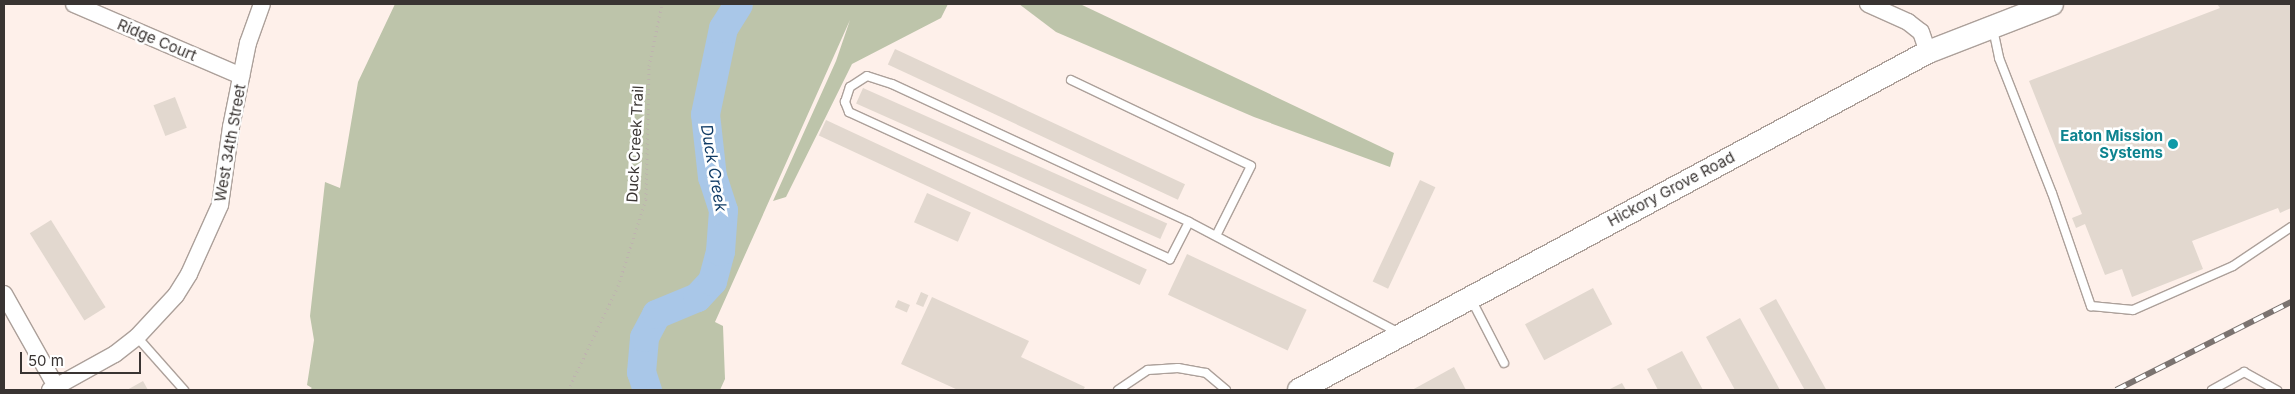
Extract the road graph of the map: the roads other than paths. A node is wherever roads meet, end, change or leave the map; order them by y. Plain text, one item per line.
1 (74, 4) edge
2 (262, 4) edge
3 (1868, 4) edge
4 (2052, 4) edge
5 (1993, 27) junction
6 (1928, 52) junction
7 (241, 76) junction
8 (1071, 80) dead end
9 (1188, 222) junction
10 (2291, 227) edge
11 (1216, 236) junction
12 (4, 294) edge
13 (1470, 298) junction
14 (1402, 334) junction
15 (137, 337) junction
16 (1504, 362) dead end
17 (55, 389) edge
18 (184, 390) edge
19 (1118, 390) edge
20 (1226, 390) edge
21 (1299, 390) edge
22 (2212, 390) edge
23 (2277, 390) edge

1 - 7 street, Ridge Court
2 - 7 street, West 34th Street
3 - 6 street
4 - 5 main road, Hickory Grove Road
5 - 6 main road, Hickory Grove Road
5 - 10 lane
6 - 13 main road, Hickory Grove Road
7 - 15 street, West 34th Street
8 - 11 lane
9 - 9 lane
9 - 11 lane
11 - 14 lane
12 - 17 street
13 - 14 main road, Hickory Grove Road
13 - 16 lane
14 - 21 main road, Hickory Grove Road
15 - 17 street, West 34th Street
15 - 18 lane
19 - 20 lane
22 - 23 lane

